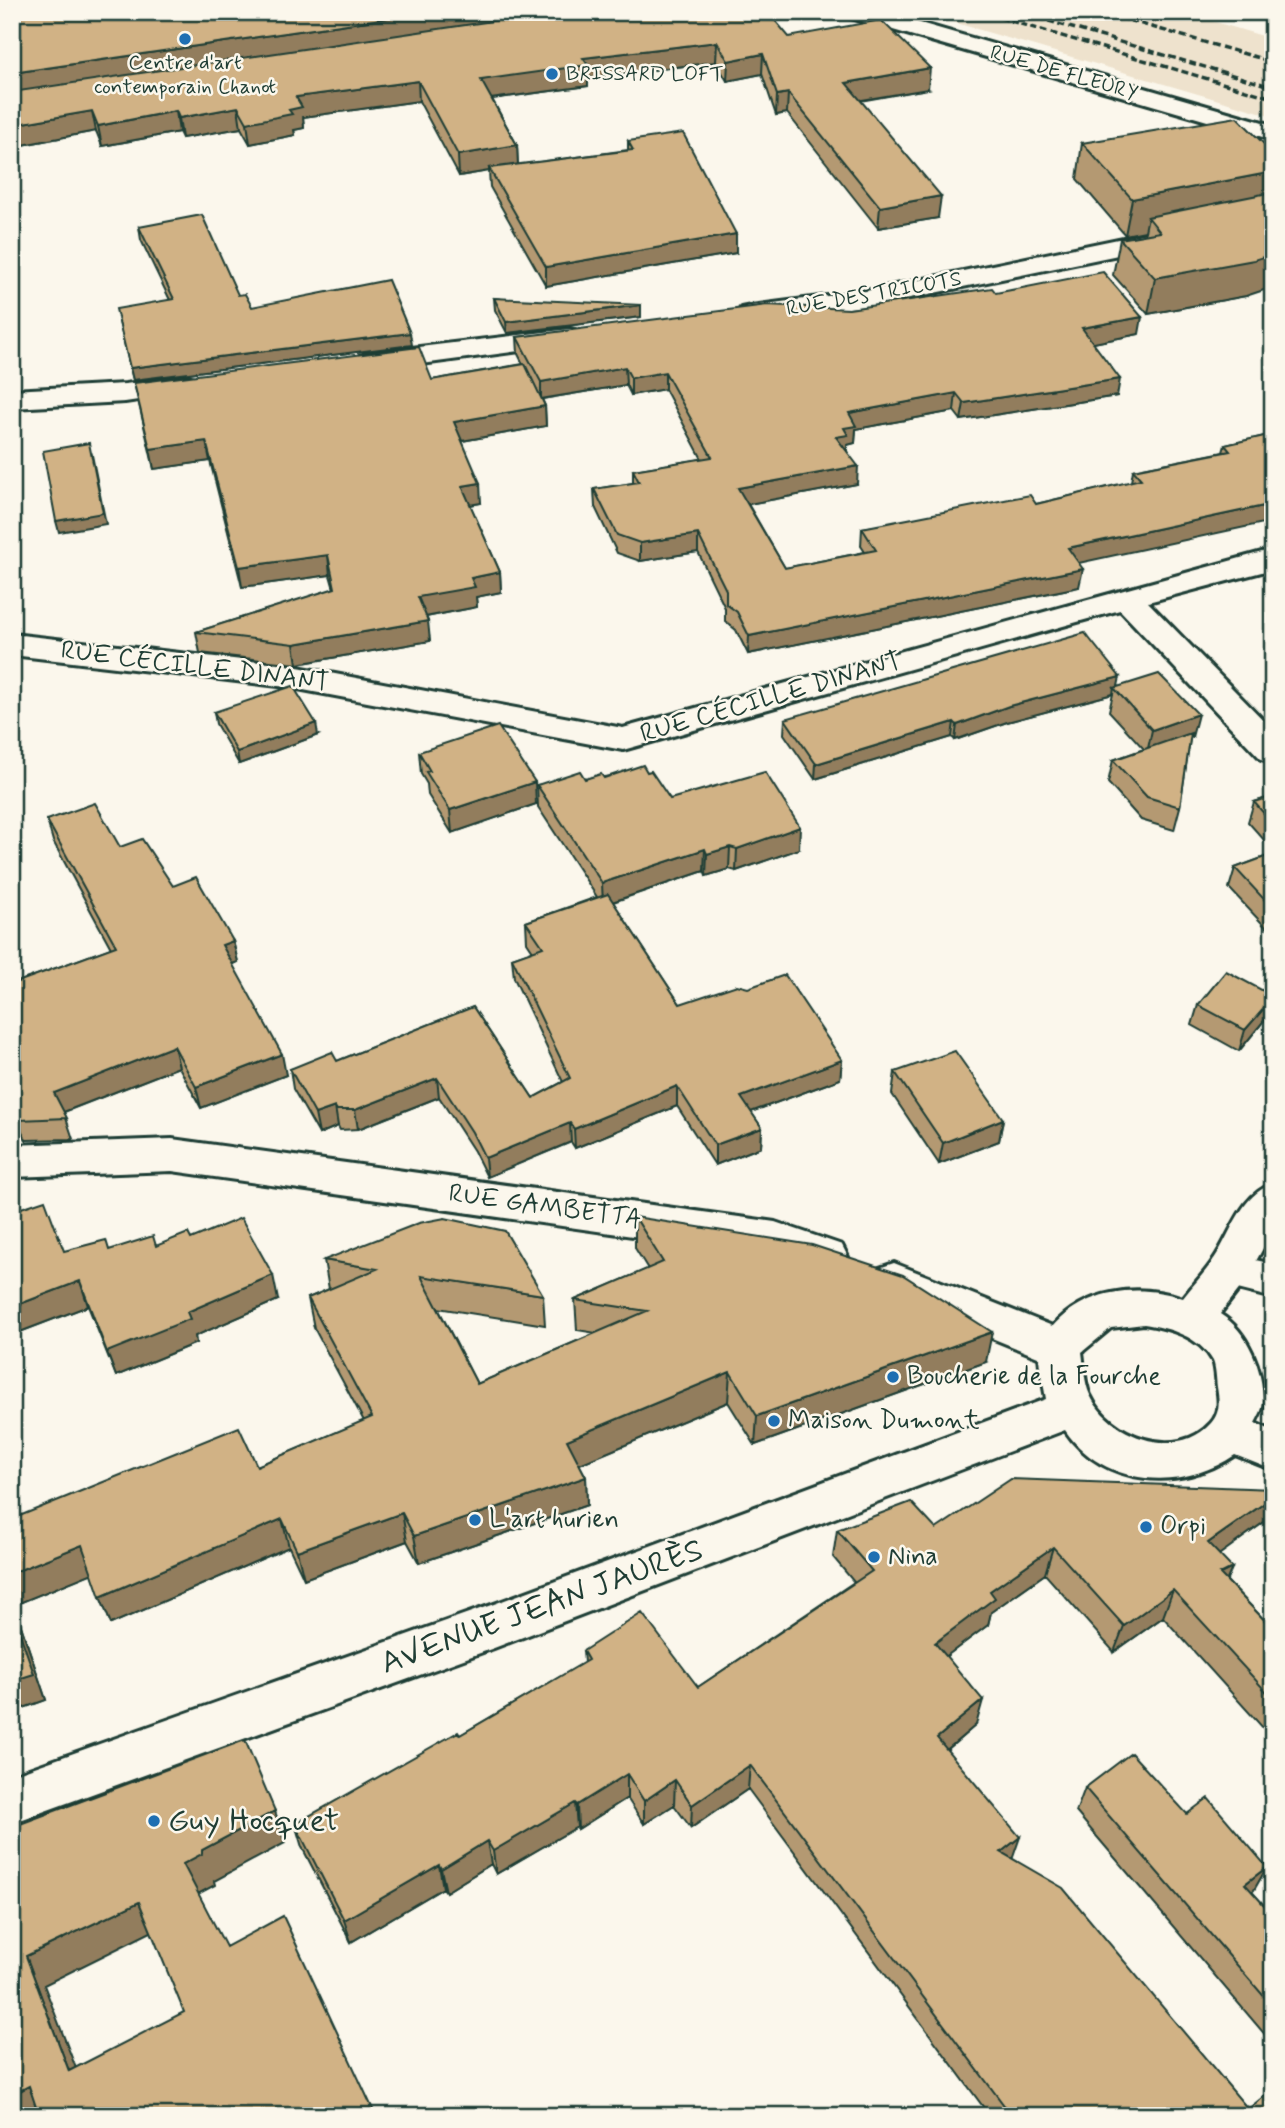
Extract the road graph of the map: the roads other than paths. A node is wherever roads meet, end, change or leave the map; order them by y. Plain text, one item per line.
1 (856, 12) edge
2 (1273, 133) edge
3 (1273, 215) edge
4 (729, 316) edge
5 (592, 334) edge
6 (345, 365) edge
7 (208, 383) edge
8 (12, 399) edge
9 (1273, 559) edge
10 (1126, 598) junction
11 (12, 644) edge
12 (1273, 751) edge
13 (12, 1161) edge
14 (1273, 1200) edge
15 (1229, 1271) junction
16 (1273, 1282) edge
17 (1192, 1317) junction
18 (1060, 1348) junction
19 (1070, 1409) junction
20 (1233, 1434) junction
21 (1273, 1451) edge
22 (12, 1799) edge

1 - 2 street, RUE DE FLEURY
3 - 4 street, RUE DES TRICOTS
5 - 6 street
7 - 8 street
9 - 10 street, RUE CÉCILLE DINANT
10 - 11 street, RUE CÉCILLE DINANT
10 - 12 street
13 - 18 street, RUE GAMBETTA
14 - 15 street
15 - 16 street
15 - 17 street
17 - 18 street
17 - 20 street
18 - 19 street
19 - 20 street
19 - 22 street, AVENUE JEAN JAURÈS
20 - 21 street

